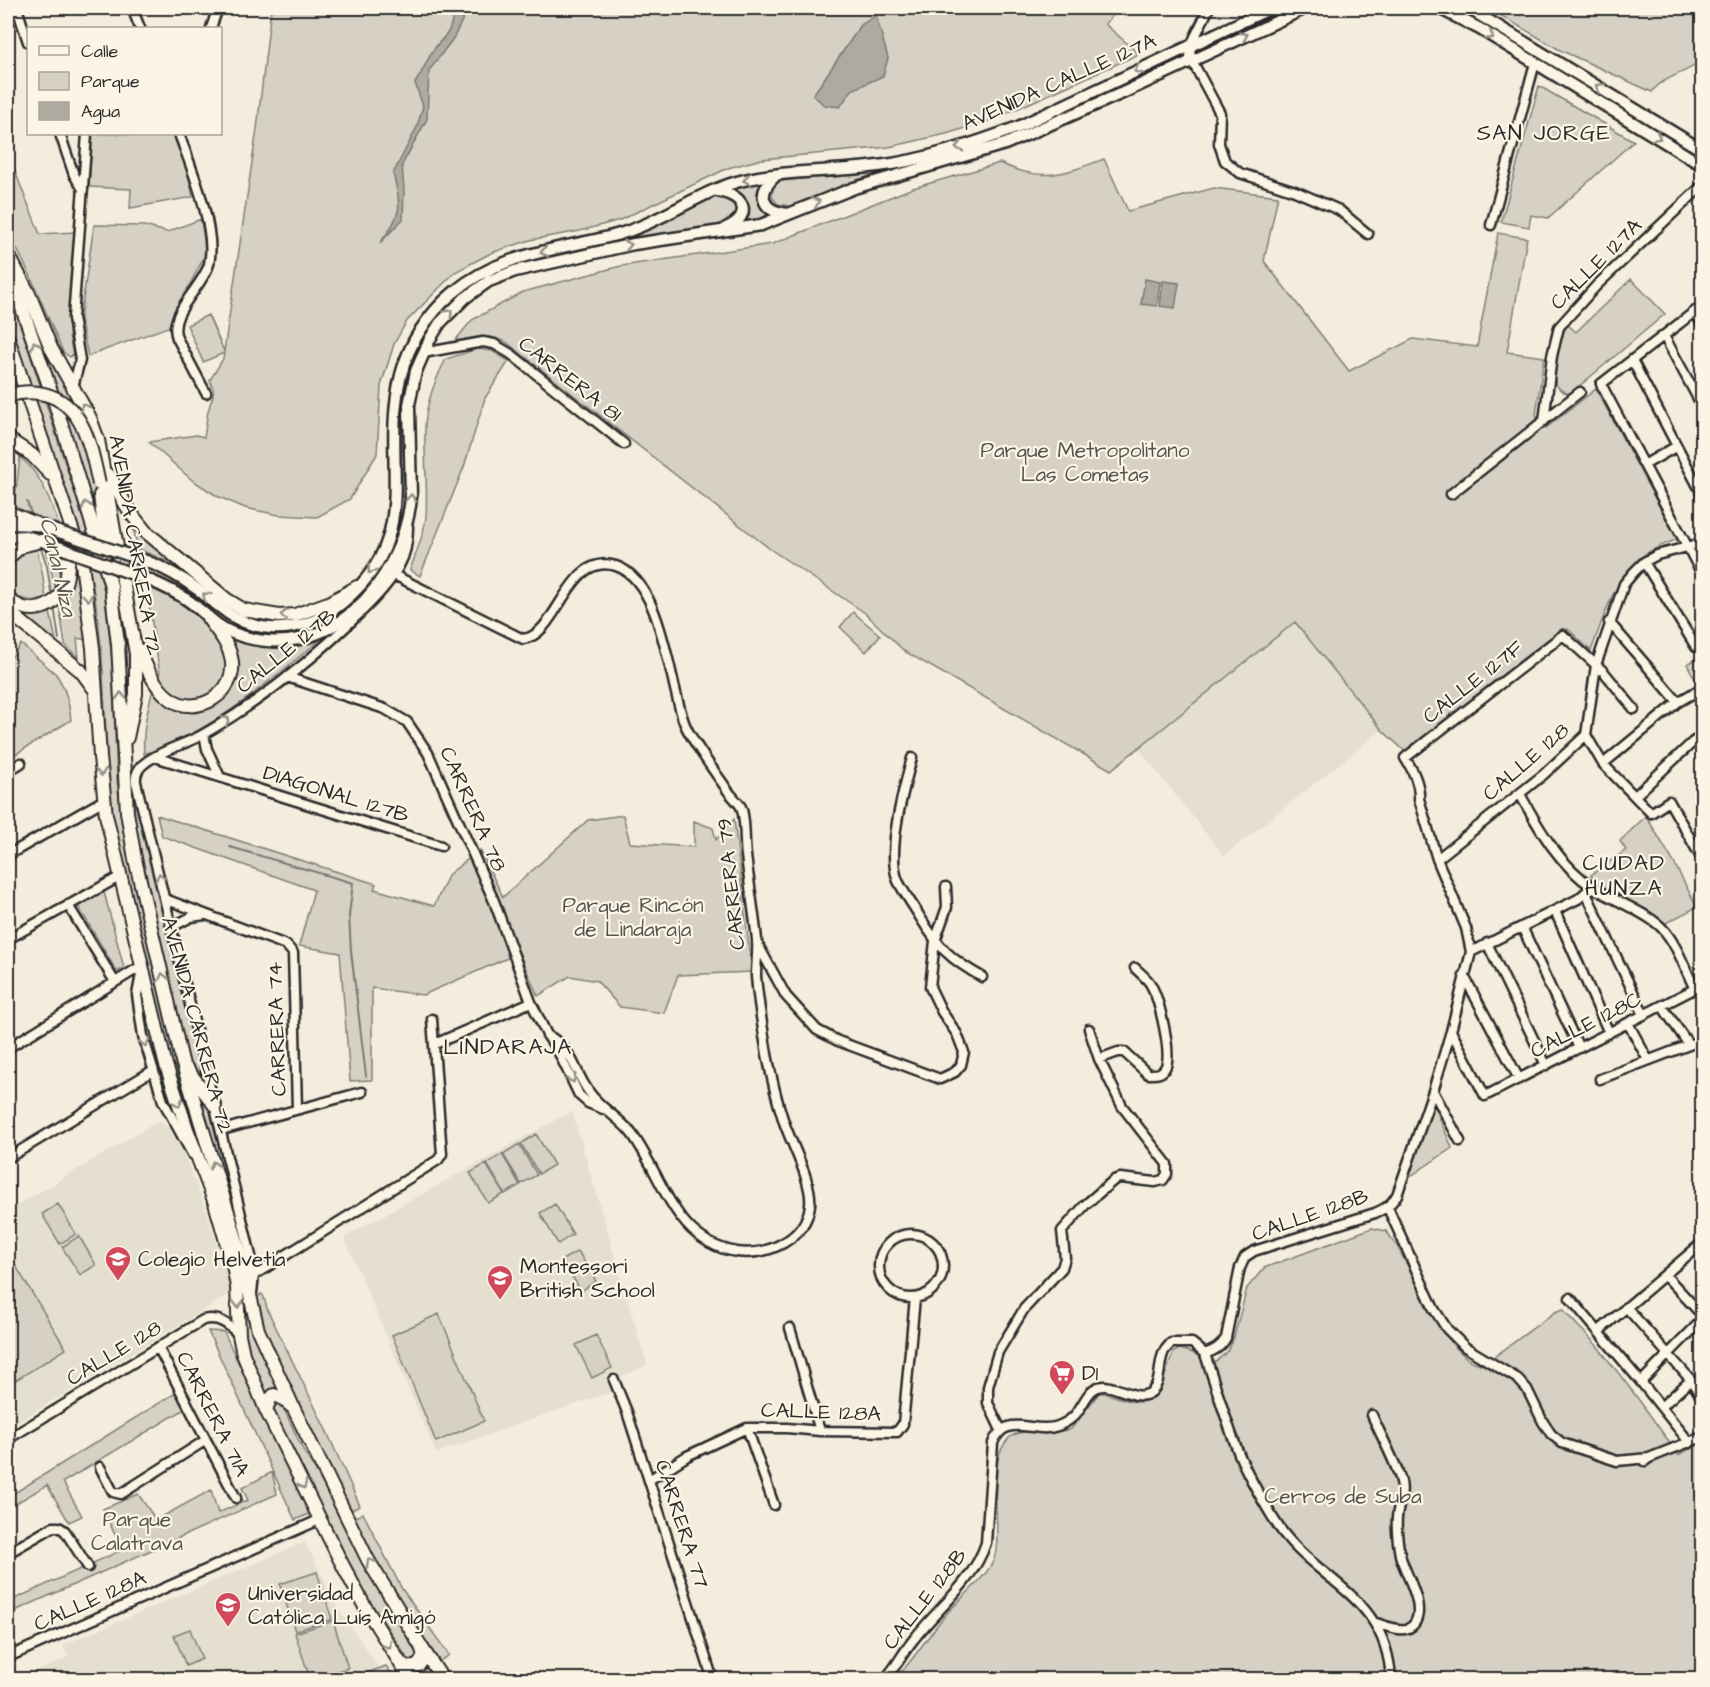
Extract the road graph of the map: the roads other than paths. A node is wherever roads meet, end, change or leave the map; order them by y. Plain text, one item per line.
1 (17, 8) edge
2 (132, 8) edge
3 (218, 8) edge
4 (1209, 8) edge
5 (1271, 8) edge
6 (1305, 8) edge
7 (1439, 8) edge
8 (1468, 8) edge
9 (140, 27) edge
10 (211, 27) edge
11 (27, 39) edge
12 (1191, 45) junction
13 (1191, 62) junction
14 (1535, 63) junction
15 (60, 135) edge
16 (87, 135) edge
17 (179, 135) edge
18 (1702, 150) edge
19 (1702, 165) edge
20 (775, 176) junction
21 (1702, 186) edge
22 (83, 189) junction
23 (717, 190) junction
24 (789, 214) junction
25 (1491, 225) dead end
26 (720, 230) junction
27 (1368, 234) dead end
28 (8, 254) edge
29 (8, 268) edge
30 (1699, 309) edge
31 (1702, 324) edge
32 (1664, 336) junction
33 (8, 338) edge
34 (423, 353) junction
35 (80, 356) junction
36 (1632, 360) junction
37 (58, 361) junction
38 (73, 387) junction
39 (1580, 392) dead end
40 (206, 393) dead end
41 (8, 396) edge
42 (1702, 406) edge
43 (1544, 421) junction
44 (8, 439) edge
45 (624, 444) dead end
46 (1677, 446) junction
47 (103, 462) junction
48 (1644, 465) junction
49 (57, 485) junction
50 (1451, 494) dead end
51 (1702, 494) edge
52 (8, 512) edge
53 (69, 520) junction
54 (408, 521) junction
55 (8, 524) edge
56 (41, 526) junction
57 (8, 537) edge
58 (42, 541) junction
59 (1702, 543) edge
60 (1689, 548) junction
61 (8, 558) edge
62 (1644, 562) junction
63 (1702, 574) edge
64 (394, 575) junction
65 (111, 586) junction
66 (357, 587) junction
67 (8, 599) edge
68 (8, 611) edge
69 (208, 618) junction
70 (1610, 622) junction
71 (134, 636) junction
72 (1696, 647) dead end
73 (1596, 665) junction
74 (287, 676) junction
75 (96, 693) junction
76 (1700, 694) edge
77 (1678, 702) junction
78 (1634, 709) dead end
79 (204, 734) junction
80 (1586, 735) junction
81 (1702, 736) edge
82 (124, 754) junction
83 (154, 757) junction
84 (912, 758) dead end
85 (21, 763) dead end
86 (1603, 764) junction
87 (139, 768) joint
88 (8, 771) edge
89 (220, 777) junction
90 (1521, 794) junction
91 (1635, 796) junction
92 (104, 800) junction
93 (1699, 845) edge
94 (441, 846) dead end
95 (8, 855) edge
96 (1437, 859) junction
97 (1702, 859) edge
98 (121, 876) junction
99 (946, 887) dead end
100 (1589, 890) junction
101 (165, 899) junction
102 (69, 905) junction
103 (1555, 911) junction
104 (205, 915) junction
105 (172, 927) junction
106 (1521, 927) junction
107 (8, 939) edge
108 (935, 941) junction
109 (757, 942) junction
110 (1487, 943) junction
111 (1471, 952) junction
112 (143, 965) junction
113 (1135, 968) dead end
114 (1464, 976) junction
115 (982, 977) dead end
116 (115, 982) junction
117 (1700, 987) edge
118 (531, 1002) junction
119 (1662, 1006) junction
120 (1644, 1015) junction
121 (432, 1019) dead end
122 (1628, 1023) junction
123 (1089, 1029) dead end
124 (1451, 1031) junction
125 (1610, 1033) junction
126 (1701, 1043) edge
127 (435, 1044) junction
128 (1689, 1045) junction
129 (8, 1048) edge
130 (1579, 1048) junction
131 (1100, 1059) junction
132 (1648, 1060) junction
133 (182, 1061) junction
134 (1546, 1065) junction
135 (152, 1071) junction
136 (1518, 1079) junction
137 (1600, 1079) dead end
138 (1433, 1091) junction
139 (362, 1092) dead end
140 (215, 1106) junction
141 (297, 1109) junction
142 (222, 1130) junction
143 (1460, 1141) dead end
144 (8, 1158) edge
145 (201, 1167) junction
146 (811, 1203) joint
147 (1388, 1208) junction
148 (1699, 1246) edge
149 (1702, 1258) edge
150 (254, 1275) junction
151 (1665, 1275) junction
152 (915, 1298) junction
153 (1570, 1298) dead end
154 (250, 1302) junction
155 (1626, 1307) junction
156 (1702, 1315) edge
157 (1702, 1320) edge
158 (790, 1328) dead end
159 (1599, 1330) junction
160 (238, 1335) junction
161 (158, 1347) junction
162 (1205, 1354) junction
163 (1668, 1356) junction
164 (614, 1380) dead end
165 (1691, 1380) junction
166 (1641, 1382) junction
167 (1700, 1387) edge
168 (1702, 1398) edge
169 (1661, 1407) junction
170 (294, 1409) junction
171 (266, 1410) junction
172 (1372, 1415) dead end
173 (747, 1428) junction
174 (1001, 1430) junction
175 (820, 1431) junction
176 (1702, 1437) edge
177 (8, 1439) edge
178 (206, 1440) junction
179 (1690, 1443) junction
180 (1649, 1458) junction
181 (1617, 1461) junction
182 (100, 1467) dead end
183 (649, 1480) junction
184 (236, 1498) dead end
185 (774, 1504) dead end
186 (319, 1520) junction
187 (8, 1553) edge
188 (88, 1567) dead end
189 (1376, 1623) junction
190 (422, 1648) junction
191 (8, 1657) edge
192 (399, 1662) junction
193 (411, 1680) edge
194 (443, 1680) edge
195 (712, 1680) edge
196 (884, 1680) edge
197 (1391, 1680) edge

1 - 11 street
2 - 9 street
3 - 10 street
4 - 12 street
5 - 12 main road, AVENIDA CALLE 127A
13 -> 6 main road, AVENIDA CALLE 127A
7 -> 14 main road
18 -> 8 main road
12 - 13 street
12 -> 20 main road, AVENIDA CALLE 127A
24 -> 13 main road, AVENIDA CALLE 127A
13 - 27 street
14 -> 19 main road
14 - 25 street
15 - 22 street
16 - 22 street
17 - 40 street
20 -> 23 main road, AVENIDA CALLE 127A
20 - 24 main road
21 - 43 street, CALLE 127A
22 - 35 street
23 - 26 main road
23 -> 66 main road, AVENIDA CALLE 127A
24 - 26 main road, AVENIDA CALLE 127A
34 -> 26 main road, AVENIDA CALLE 127A
28 - 37 highway, AVENIDA CARRERA 72
65 -> 29 highway, AVENIDA CARRERA 72
30 - 31 street
30 - 32 street
32 - 36 street
32 - 42 street
33 - 49 highway, AVENIDA CARRERA 72
34 - 45 street, CARRERA 81
54 -> 34 main road, AVENIDA CALLE 127A
35 - 37 street
35 - 38 street
36 - 46 street
36 - 48 street
37 - 38 highway, AVENIDA CARRERA 72
47 -> 38 highway, AVENIDA CARRERA 72
39 - 43 street
41 - 65 highway, bridge
43 - 50 street
44 - 49 highway
46 - 48 street
46 - 51 street
66 -> 47 highway
47 - 71 highway, AVENIDA CARRERA 72
48 - 60 street
49 - 53 highway, AVENIDA CARRERA 72
52 - 56 highway
53 - 67 highway
53 -> 75 highway, AVENIDA CARRERA 72
54 - 64 street, CALLE 127B
54 - 69 main road, AVENIDA CALLE 127A
55 - 56 main road, AVENIDA CALLE 127A
66 -> 56 main road, AVENIDA CALLE 127A, bridge
57 - 58 main road, AVENIDA CALLE 127A
58 - 61 highway
58 - 69 main road, AVENIDA CALLE 127A, bridge
59 - 60 street, CALLE 128
60 - 62 street, CALLE 128
60 - 63 street
62 - 70 street, CALLE 128
62 - 72 street
64 - 74 street, CALLE 127B
64 - 109 street, CARRERA 79
82 -> 65 highway, AVENIDA CARRERA 72
68 - 75 highway
69 - 71 highway
70 - 73 street, CALLE 128
70 - 77 street
71 - 82 highway, AVENIDA CARRERA 72
73 - 78 street
73 - 80 street, CALLE 128
73 - 96 street, CALLE 127F
79 -> 74 street, CALLE 127B
74 - 118 street, CARRERA 78
75 -> 92 highway, AVENIDA CARRERA 72
76 - 77 street
77 - 86 street
79 - 83 street, CALLE 127B
79 - 89 street
80 - 86 street
80 - 90 street, CALLE 128
81 - 91 street
133 -> 82 highway, AVENIDA CARRERA 72
83 - 87 street, CALLE 127B
83 - 89 street, DIAGONAL 127B
84 - 108 street
85 - 88 street
86 - 91 street
101 -> 87 street, AVENIDA CARRERA 72
89 - 94 street, DIAGONAL 127B
90 - 96 street, CALLE 128
90 - 100 street
91 - 93 street
92 - 95 street
92 - 98 highway, AVENIDA CARRERA 72
93 - 97 street
96 - 111 street
98 - 102 street
98 - 112 highway, AVENIDA CARRERA 72
99 - 108 street
100 - 103 street
100 - 117 street
100 - 120 street
101 - 104 street
101 - 105 street, AVENIDA CARRERA 72
102 - 107 street
102 - 116 street
103 - 106 street
103 - 125 street
104 - 105 street
104 - 141 street, CARRERA 74
105 - 140 street, AVENIDA CARRERA 72
106 - 110 street
106 - 130 street
108 - 109 street
108 - 115 street
109 - 146 street, CARRERA 79
110 - 111 street
110 - 134 street
111 - 114 street, CALLE 128B
112 - 116 street
112 -> 135 street, AVENIDA CARRERA 72
112 -> 145 highway, AVENIDA CARRERA 72
113 - 131 street
114 - 124 street, CALLE 128B
114 - 136 street
116 - 129 street
117 - 119 street, CALLE 128C
118 - 127 street
118 - 146 street, CARRERA 78
119 - 120 street, CALLE 128C
119 - 128 street
120 - 122 street, CALLE 128C
121 - 127 street
122 - 125 street, CALLE 128C
122 - 132 street
123 - 131 street
124 - 136 street, CALLE 128C
124 - 138 street, CALLE 128B
125 - 130 street, CALLE 128C
126 - 128 street
127 - 150 street
128 - 132 street
130 - 134 street, CALLE 128C
131 - 174 street
132 - 137 street
133 - 140 highway
154 -> 133 highway, AVENIDA CARRERA 72
134 - 136 street, CALLE 128C
135 - 144 street
135 - 145 street, AVENIDA CARRERA 72
138 - 143 street
138 - 147 street, CALLE 128B
139 - 141 street
140 - 142 street, AVENIDA CARRERA 72
141 - 142 street
142 - 150 street, AVENIDA CARRERA 72
145 -> 160 highway, AVENIDA CARRERA 72
147 - 162 street, CALLE 128B
147 - 181 street
148 - 149 street
148 - 151 street
150 - 154 street, AVENIDA CARRERA 72
151 - 155 street
151 - 156 street
152 - 152 street
152 - 175 street, CALLE 128A
153 - 159 street
154 - 170 highway, AVENIDA CARRERA 72
155 - 159 street
155 - 163 street
157 - 163 street
158 - 175 street
159 - 166 street
160 - 161 street, CALLE 128
160 - 171 highway, AVENIDA CARRERA 72
161 - 177 street, CALLE 128
161 - 178 street, CARRERA 71A
162 - 174 street
162 - 189 street
163 - 165 street
163 - 166 street
164 - 183 street, CARRERA 77
165 - 167 street
165 - 169 street
166 - 169 street
167 - 168 street
169 - 179 street
170 - 171 highway
190 -> 170 highway, AVENIDA CARRERA 72
171 -> 186 highway, AVENIDA CARRERA 72
172 - 189 street
173 - 175 street, CALLE 128A
173 - 183 street, CALLE 128A
173 - 185 street
174 - 196 street, CALLE 128B
176 - 179 street
178 - 182 street
178 - 184 street, CARRERA 71A
179 - 180 street
180 - 181 street
180 - 181 street
183 - 195 street, CARRERA 77
186 - 191 street, CALLE 128A
186 -> 192 highway, AVENIDA CARRERA 72
187 - 188 street
189 - 197 street
190 - 192 highway
190 - 194 highway, AVENIDA CARRERA 72
192 - 193 highway, AVENIDA CARRERA 72

